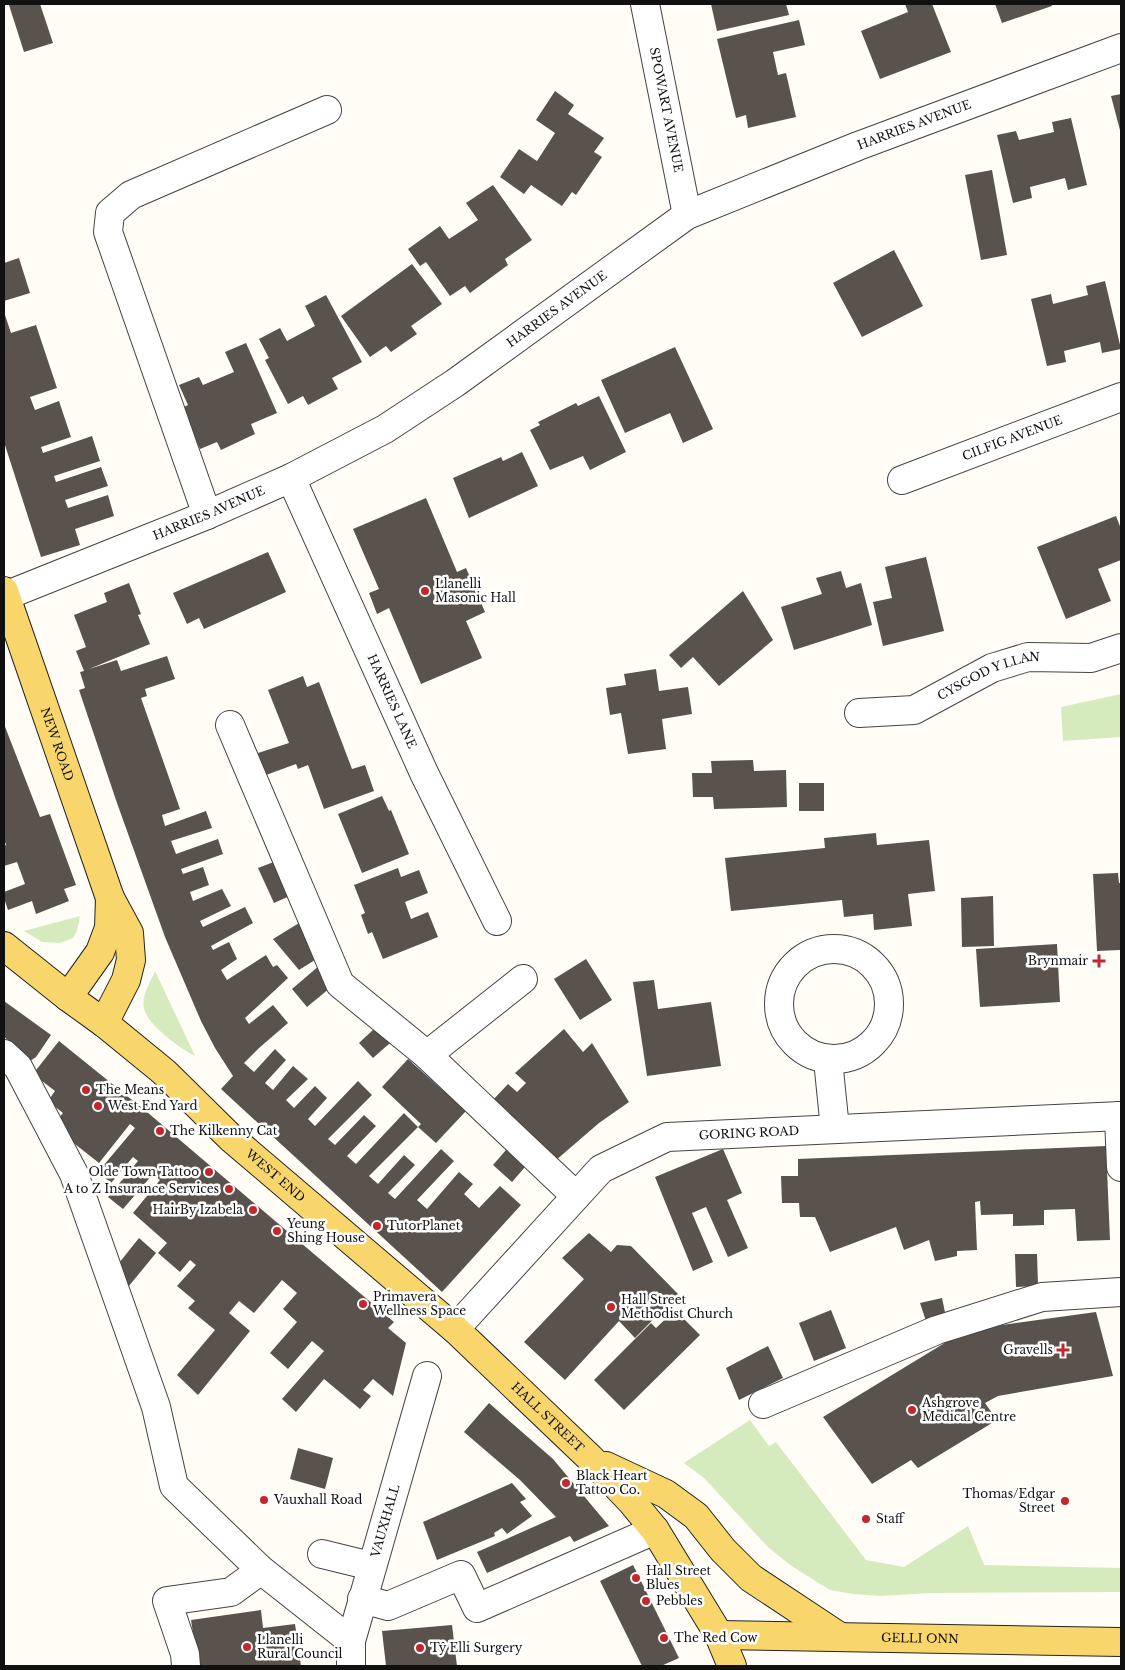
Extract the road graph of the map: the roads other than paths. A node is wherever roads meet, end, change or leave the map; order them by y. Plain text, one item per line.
1 (644, 4) edge
2 (1121, 48) edge
3 (327, 110) dead end
4 (687, 215) junction
5 (1121, 397) edge
6 (291, 478) junction
7 (902, 480) dead end
8 (206, 515) junction
9 (4, 593) edge
10 (1121, 648) edge
11 (859, 713) dead end
12 (230, 725) dead end
13 (110, 898) junction
14 (497, 921) dead end
15 (4, 946) edge
16 (523, 978) dead end
17 (68, 997) junction
18 (104, 1022) junction
19 (4, 1054) edge
20 (428, 1055) junction
21 (828, 1060) junction
22 (1120, 1116) edge
23 (835, 1129) junction
24 (1121, 1167) edge
25 (576, 1196) junction
26 (1121, 1292) edge
27 (455, 1329) junction
28 (427, 1376) dead end
29 (763, 1404) dead end
30 (590, 1458) junction
31 (655, 1530) junction
32 (322, 1554) dead end
33 (371, 1566) junction
34 (261, 1570) junction
35 (362, 1599) junction
36 (719, 1634) junction
37 (840, 1637) junction
38 (1121, 1642) edge
39 (351, 1654) edge
40 (186, 1666) edge
41 (722, 1666) edge
42 (732, 1666) edge

1 - 4 street, SPOWART AVENUE
2 - 4 street, HARRIES AVENUE
3 - 8 street
4 - 6 street, HARRIES AVENUE
5 - 7 street, CILFIG AVENUE
6 - 8 street, HARRIES AVENUE
6 - 14 street, HARRIES LANE
8 - 9 street, HARRIES AVENUE
9 - 13 main road, NEW ROAD
10 - 11 street, CYSGOD Y LLAN
12 - 20 street
13 - 17 main road, NEW ROAD
13 - 18 main road, NEW ROAD
15 - 17 main road, WEST END
16 - 20 street
17 - 18 main road, WEST END
18 - 27 main road, WEST END
19 - 34 street
20 - 25 street
21 - 21 street
21 - 23 street
22 - 23 street, GORING ROAD
22 - 24 street
23 - 25 street, GORING ROAD
25 - 27 street, GORING ROAD
26 - 29 street
27 - 30 main road, HALL STREET
28 - 33 street, VAUXHALL
30 - 31 main road, HALL STREET
30 - 37 main road
31 - 35 street
31 - 36 main road, HALL STREET
32 - 33 street
33 - 35 street, VAUXHALL
34 - 39 street
34 - 40 street
35 - 39 street, VAUXHALL
36 - 37 main road, GELLI ONN
36 - 41 main road, HALL STREET
36 - 42 main road, HALL STREET
37 - 38 main road, GELLI ONN

